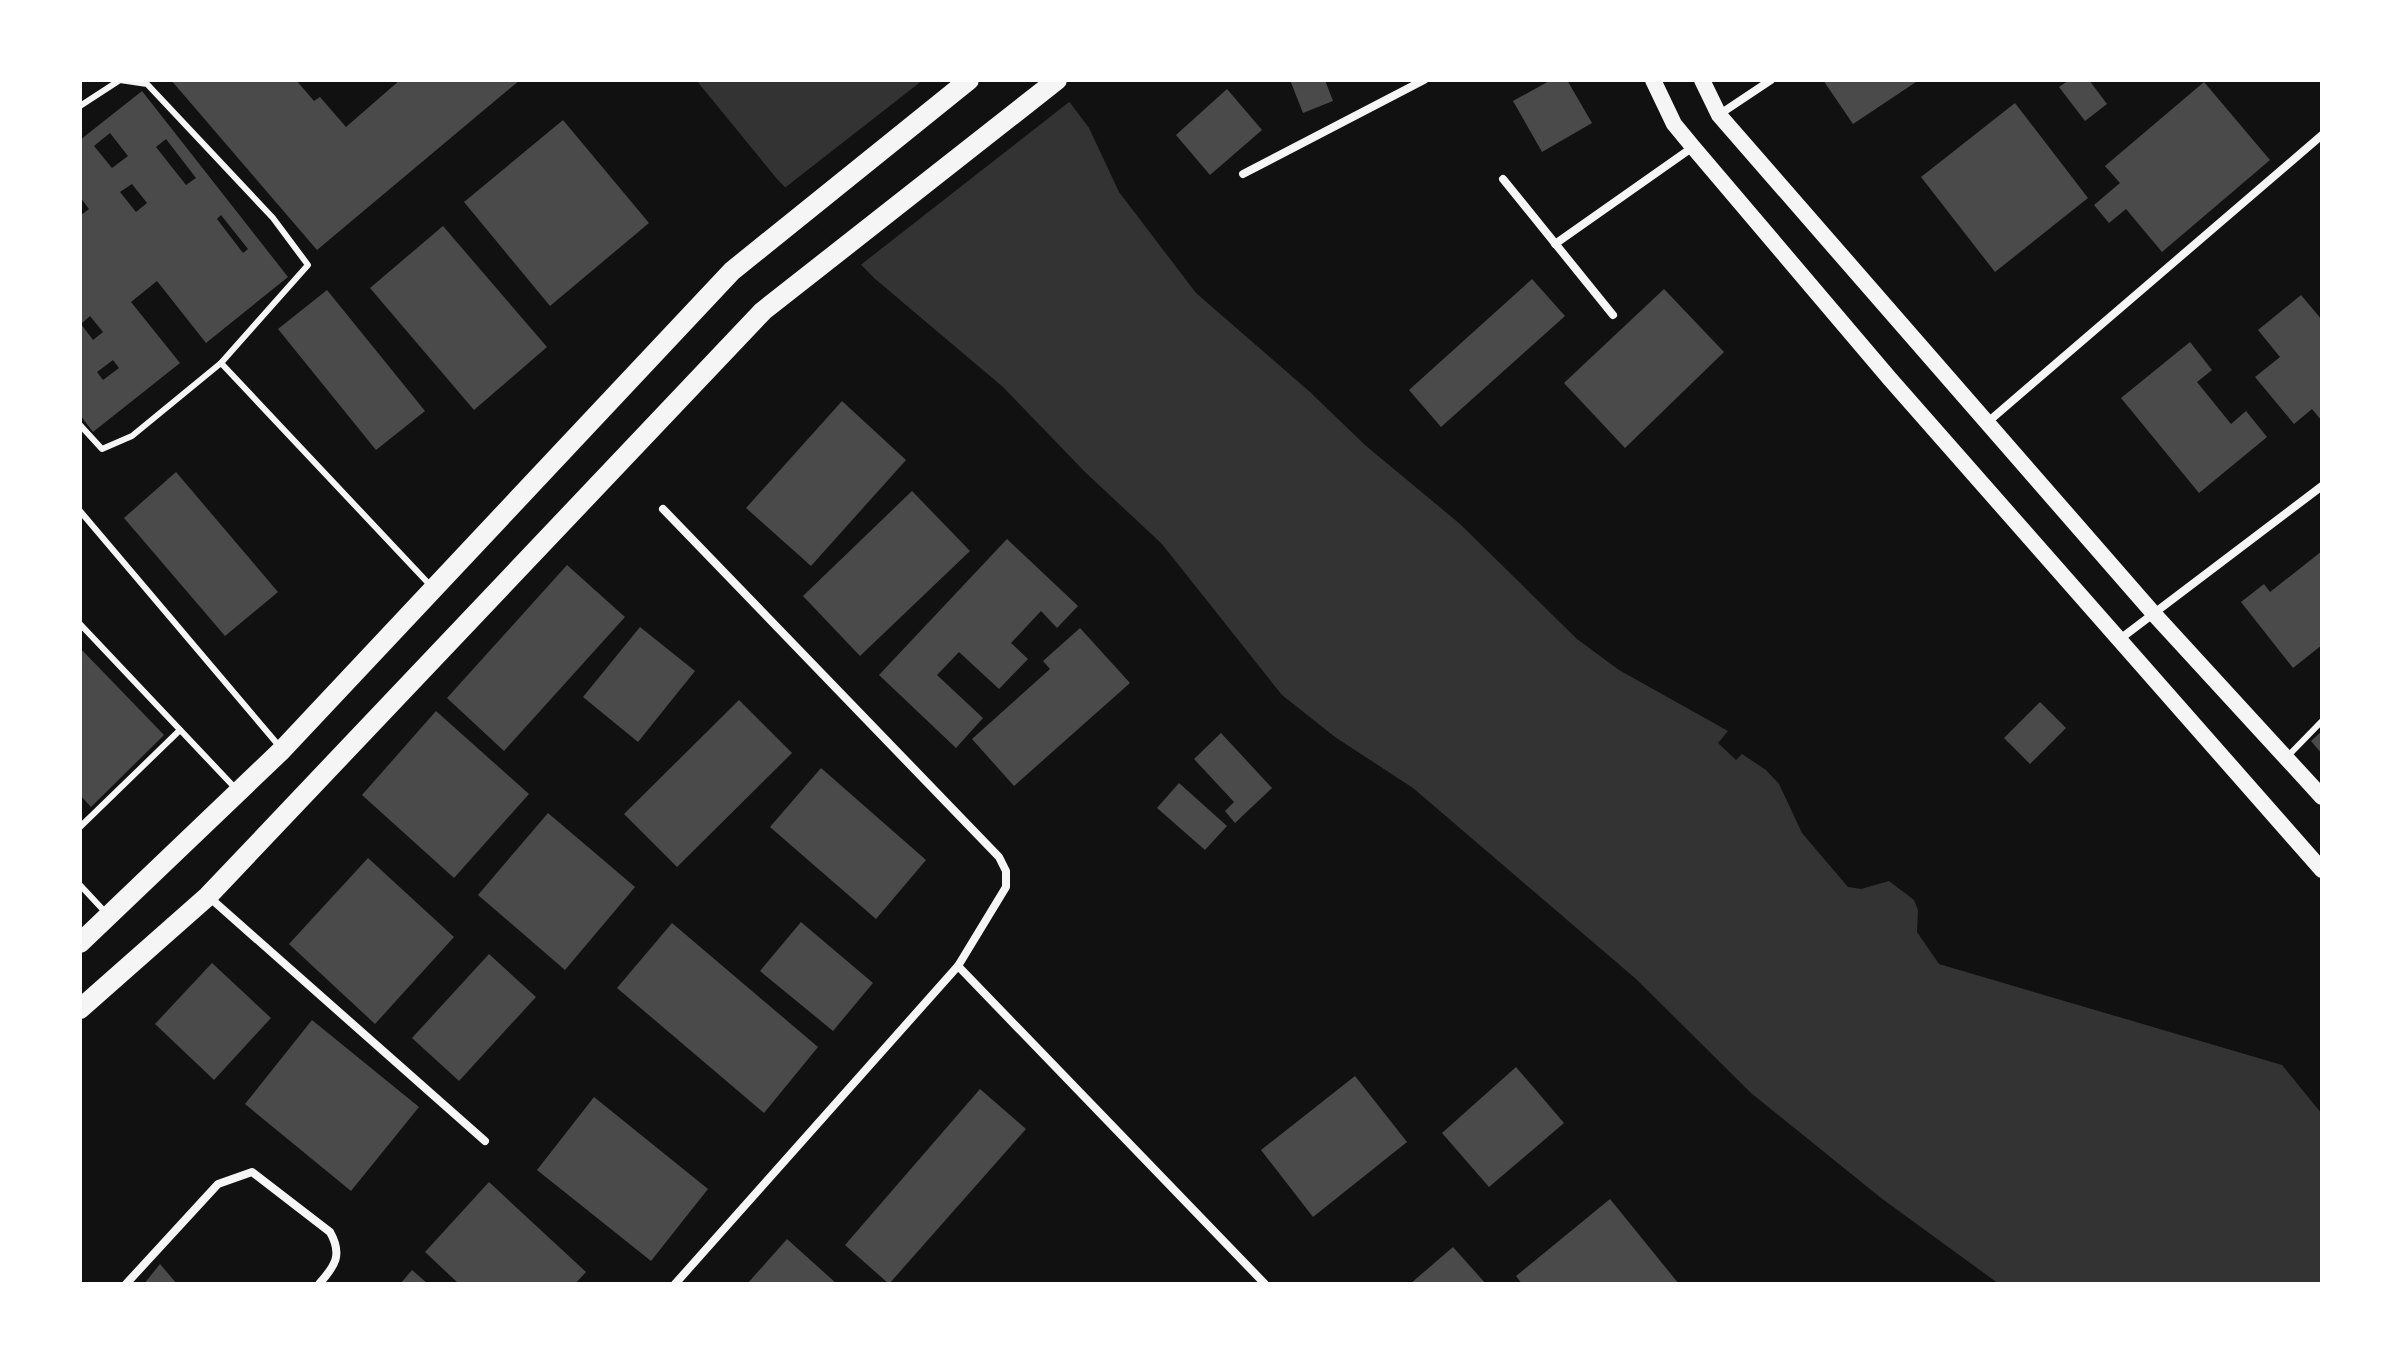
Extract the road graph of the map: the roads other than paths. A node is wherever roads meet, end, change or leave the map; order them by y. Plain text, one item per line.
1 (969, 80) edge
2 (1057, 80) edge
3 (1424, 80) edge
4 (1653, 80) edge
5 (1702, 80) edge
6 (1771, 80) edge
7 (80, 106) edge
8 (1719, 115) junction
9 (2322, 135) edge
10 (1693, 147) junction
11 (1243, 174) dead end
12 (1503, 179) dead end
13 (1555, 244) junction
14 (1613, 315) dead end
15 (221, 363) junction
16 (1989, 421) junction
17 (80, 425) edge
18 (2322, 486) edge
19 (663, 509) dead end
20 (80, 511) edge
21 (433, 588) junction
22 (2154, 614) junction
23 (80, 624) edge
24 (2120, 639) junction
25 (2322, 721) edge
26 (182, 732) junction
27 (282, 750) junction
28 (2287, 757) junction
29 (239, 791) junction
30 (2322, 797) edge
31 (80, 827) edge
32 (2322, 870) edge
33 (80, 885) edge
34 (208, 896) junction
35 (110, 917) junction
36 (80, 943) edge
37 (958, 966) junction
38 (80, 1009) edge
39 (485, 1141) dead end
40 (126, 1284) edge
41 (319, 1284) edge
42 (675, 1284) edge
43 (1265, 1284) edge

1 - 21 main road
2 - 34 main road
3 - 11 street
4 - 10 main road
5 - 8 main road
6 - 8 street
7 - 15 lane
8 - 16 main road
9 - 16 street
10 - 13 street
10 - 24 main road
12 - 13 street
13 - 14 street
15 - 17 lane
15 - 21 lane
16 - 22 main road
18 - 22 street
19 - 37 street
20 - 27 lane
21 - 27 main road
22 - 24 street
22 - 28 main road
23 - 26 lane
24 - 32 main road
25 - 28 lane
26 - 29 lane
26 - 31 lane
27 - 29 main road
28 - 30 main road
29 - 35 main road
33 - 35 lane
34 - 38 main road
34 - 39 street
35 - 36 main road
37 - 42 street
37 - 43 street
40 - 41 street

